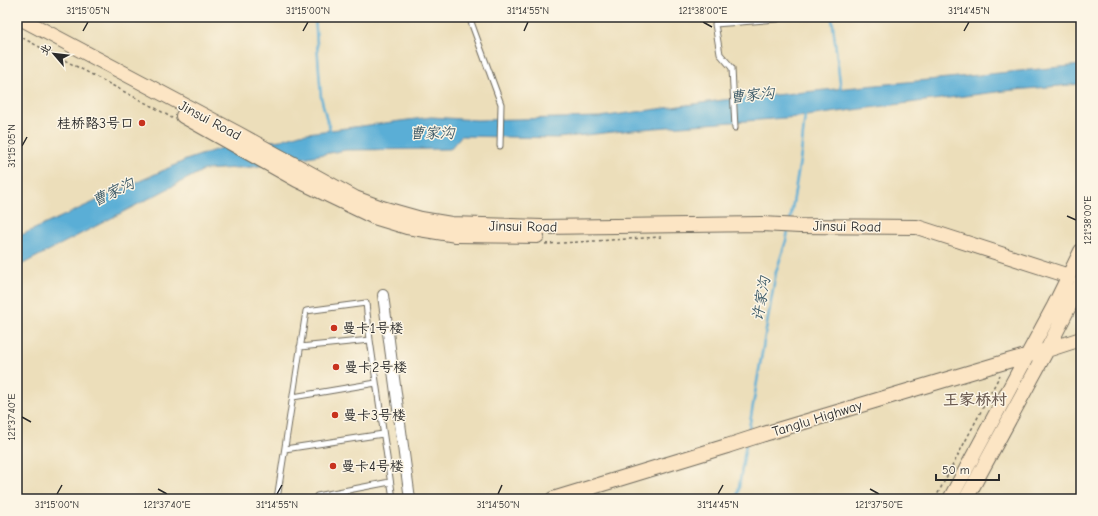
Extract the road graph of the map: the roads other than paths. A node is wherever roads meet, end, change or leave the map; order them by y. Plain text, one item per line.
1 (18, 17) edge
2 (471, 17) edge
3 (777, 17) edge
4 (17, 27) edge
5 (203, 122) junction
6 (735, 128) dead end
7 (500, 146) dead end
8 (1081, 251) edge
9 (1072, 280) edge
10 (383, 295) dead end
11 (1081, 339) edge
12 (370, 340) junction
13 (300, 347) junction
14 (1047, 350) junction
15 (1027, 356) junction
16 (376, 384) junction
17 (293, 397) junction
18 (383, 434) junction
19 (285, 449) junction
20 (390, 482) junction
21 (277, 499) edge
22 (317, 499) edge
23 (392, 499) edge
24 (410, 499) edge
25 (553, 499) edge
26 (950, 499) edge
27 (966, 499) edge

1 - 5 street, Jinsui Road
2 - 7 lane
3 - 6 lane
4 - 5 street, Jinsui Road
5 - 9 street, Jinsui Road
8 - 9 street
9 - 14 street
9 - 15 street
10 - 24 street
11 - 14 street, Tanglu Highway
12 - 13 lane
12 - 13 lane
12 - 16 lane
13 - 17 lane
14 - 15 street, Tanglu Highway
14 - 27 street
15 - 25 street, Tanglu Highway, bridge
15 - 26 street
16 - 17 lane
16 - 18 lane
17 - 19 lane
18 - 19 lane
18 - 20 lane
19 - 21 lane
20 - 22 lane
20 - 23 lane

